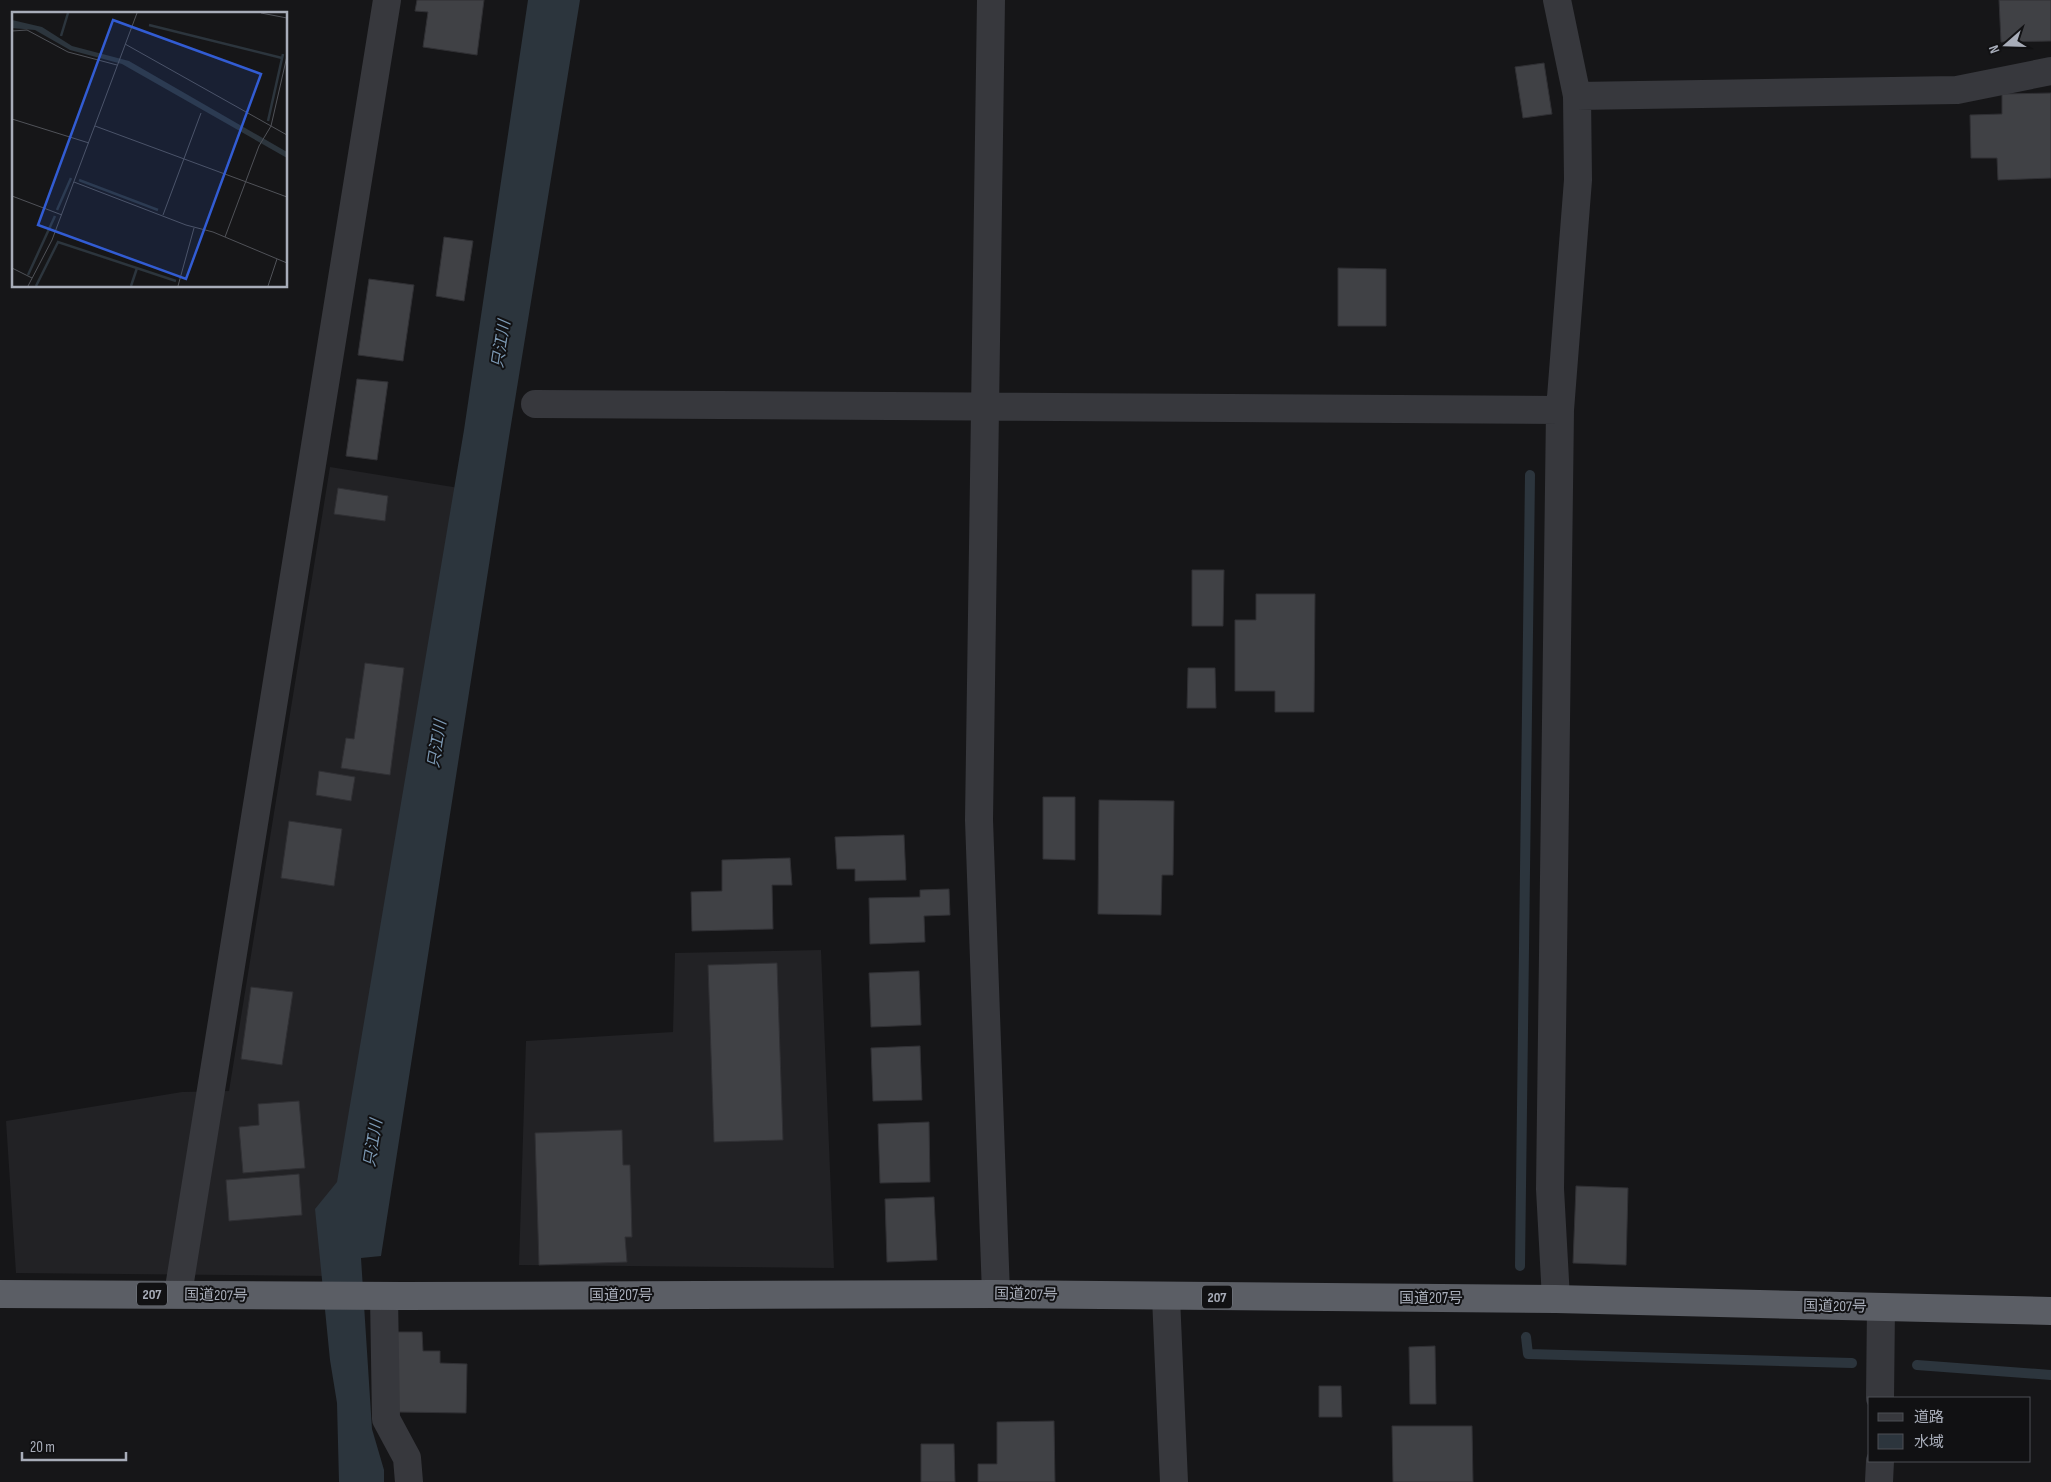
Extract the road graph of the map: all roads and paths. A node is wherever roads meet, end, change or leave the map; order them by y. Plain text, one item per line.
1 (387, 0) edge
2 (991, 0) edge
3 (1557, 0) edge
4 (2051, 71) edge
5 (1577, 96) junction
6 (535, 404) dead end
7 (986, 406) junction
8 (1560, 410) junction
9 (0, 1294) edge
10 (178, 1294) junction
11 (996, 1294) junction
12 (384, 1296) junction
13 (1166, 1297) junction
14 (1556, 1299) junction
15 (1882, 1307) junction
16 (2051, 1311) edge
17 (1880, 1397) edge
18 (1880, 1462) edge
19 (409, 1482) edge
20 (1174, 1482) edge
21 (1880, 1482) edge

1 - 10 street
2 - 7 street
3 - 5 street
4 - 5 street
5 - 8 street
6 - 7 street
7 - 8 street
7 - 11 street
8 - 14 street
9 - 10 highway, 国道207号 / 207
10 - 12 highway, 国道207号 / 207
11 - 12 highway, 国道207号 / 207
11 - 13 highway, 国道207号 / 207
12 - 19 street
13 - 14 highway, 国道207号 / 207
13 - 20 street
14 - 15 highway, 国道207号 / 207
15 - 16 highway, 国道207号 / 207
15 - 17 street
18 - 21 street

